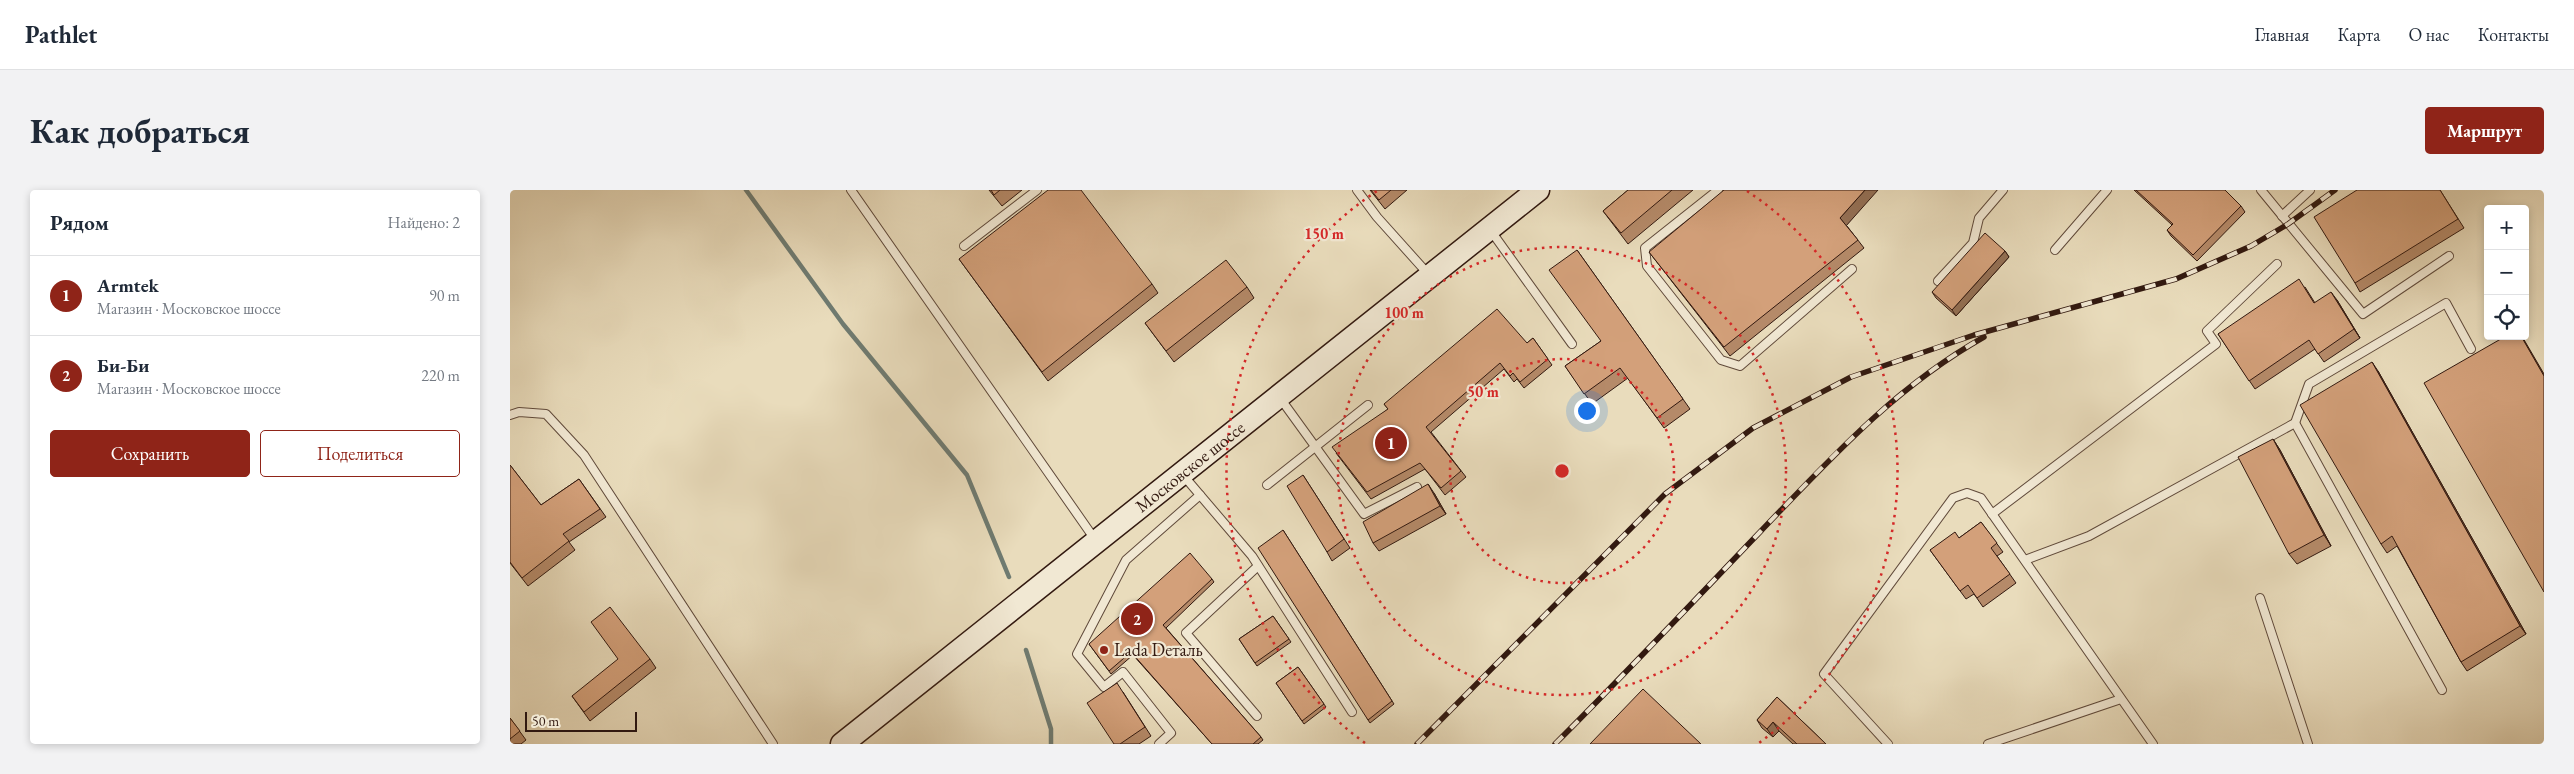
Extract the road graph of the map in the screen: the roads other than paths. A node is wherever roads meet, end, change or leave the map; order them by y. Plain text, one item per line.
1 (851, 190) edge
2 (1036, 190) edge
3 (1357, 190) edge
4 (1718, 190) edge
5 (2003, 190) edge
6 (2107, 190) edge
7 (2261, 190) edge
8 (2310, 190) edge
9 (1534, 191) edge
10 (2282, 216) junction
11 (1489, 229) junction
12 (964, 246) dead end
13 (2054, 250) dead end
14 (2449, 256) dead end
15 (2277, 264) dead end
16 (1852, 270) dead end
17 (1430, 276) junction
18 (1938, 281) dead end
19 (1572, 344) dead end
20 (2471, 349) dead end
21 (1279, 396) junction
22 (1368, 406) dead end
23 (510, 415) edge
24 (2295, 423) junction
25 (1316, 447) junction
26 (1182, 473) junction
27 (1267, 485) dead end
28 (1417, 487) dead end
29 (1200, 495) junction
30 (1992, 514) junction
31 (1096, 541) junction
32 (2025, 560) junction
33 (1258, 566) junction
34 (2260, 598) dead end
35 (2442, 690) dead end
36 (2121, 699) junction
37 (1352, 712) dead end
38 (1257, 716) dead end
39 (773, 744) edge
40 (842, 744) edge
41 (1159, 744) edge
42 (1888, 744) edge
43 (1988, 744) edge
44 (2153, 744) edge
45 (2308, 744) edge

1 - 31 lane
2 - 12 lane
3 - 17 lane
4 - 16 lane
5 - 18 lane
6 - 13 lane
7 - 10 lane
8 - 10 lane
9 - 11 main road, Московское шоссе
10 - 14 lane
11 - 17 main road, Московское шоссе
11 - 19 lane
15 - 30 lane
17 - 21 main road, Московское шоссе
20 - 24 lane
21 - 25 lane
21 - 26 main road, Московское шоссе
22 - 25 lane
23 - 39 lane
24 - 32 lane
24 - 35 lane
25 - 27 lane
25 - 28 lane
26 - 29 lane
26 - 31 main road, Московское шоссе
29 - 33 lane
29 - 41 lane
30 - 32 lane
30 - 42 lane
31 - 40 main road, Московское шоссе
32 - 36 lane
33 - 37 lane
33 - 38 lane
34 - 45 lane
36 - 43 lane
36 - 44 lane

